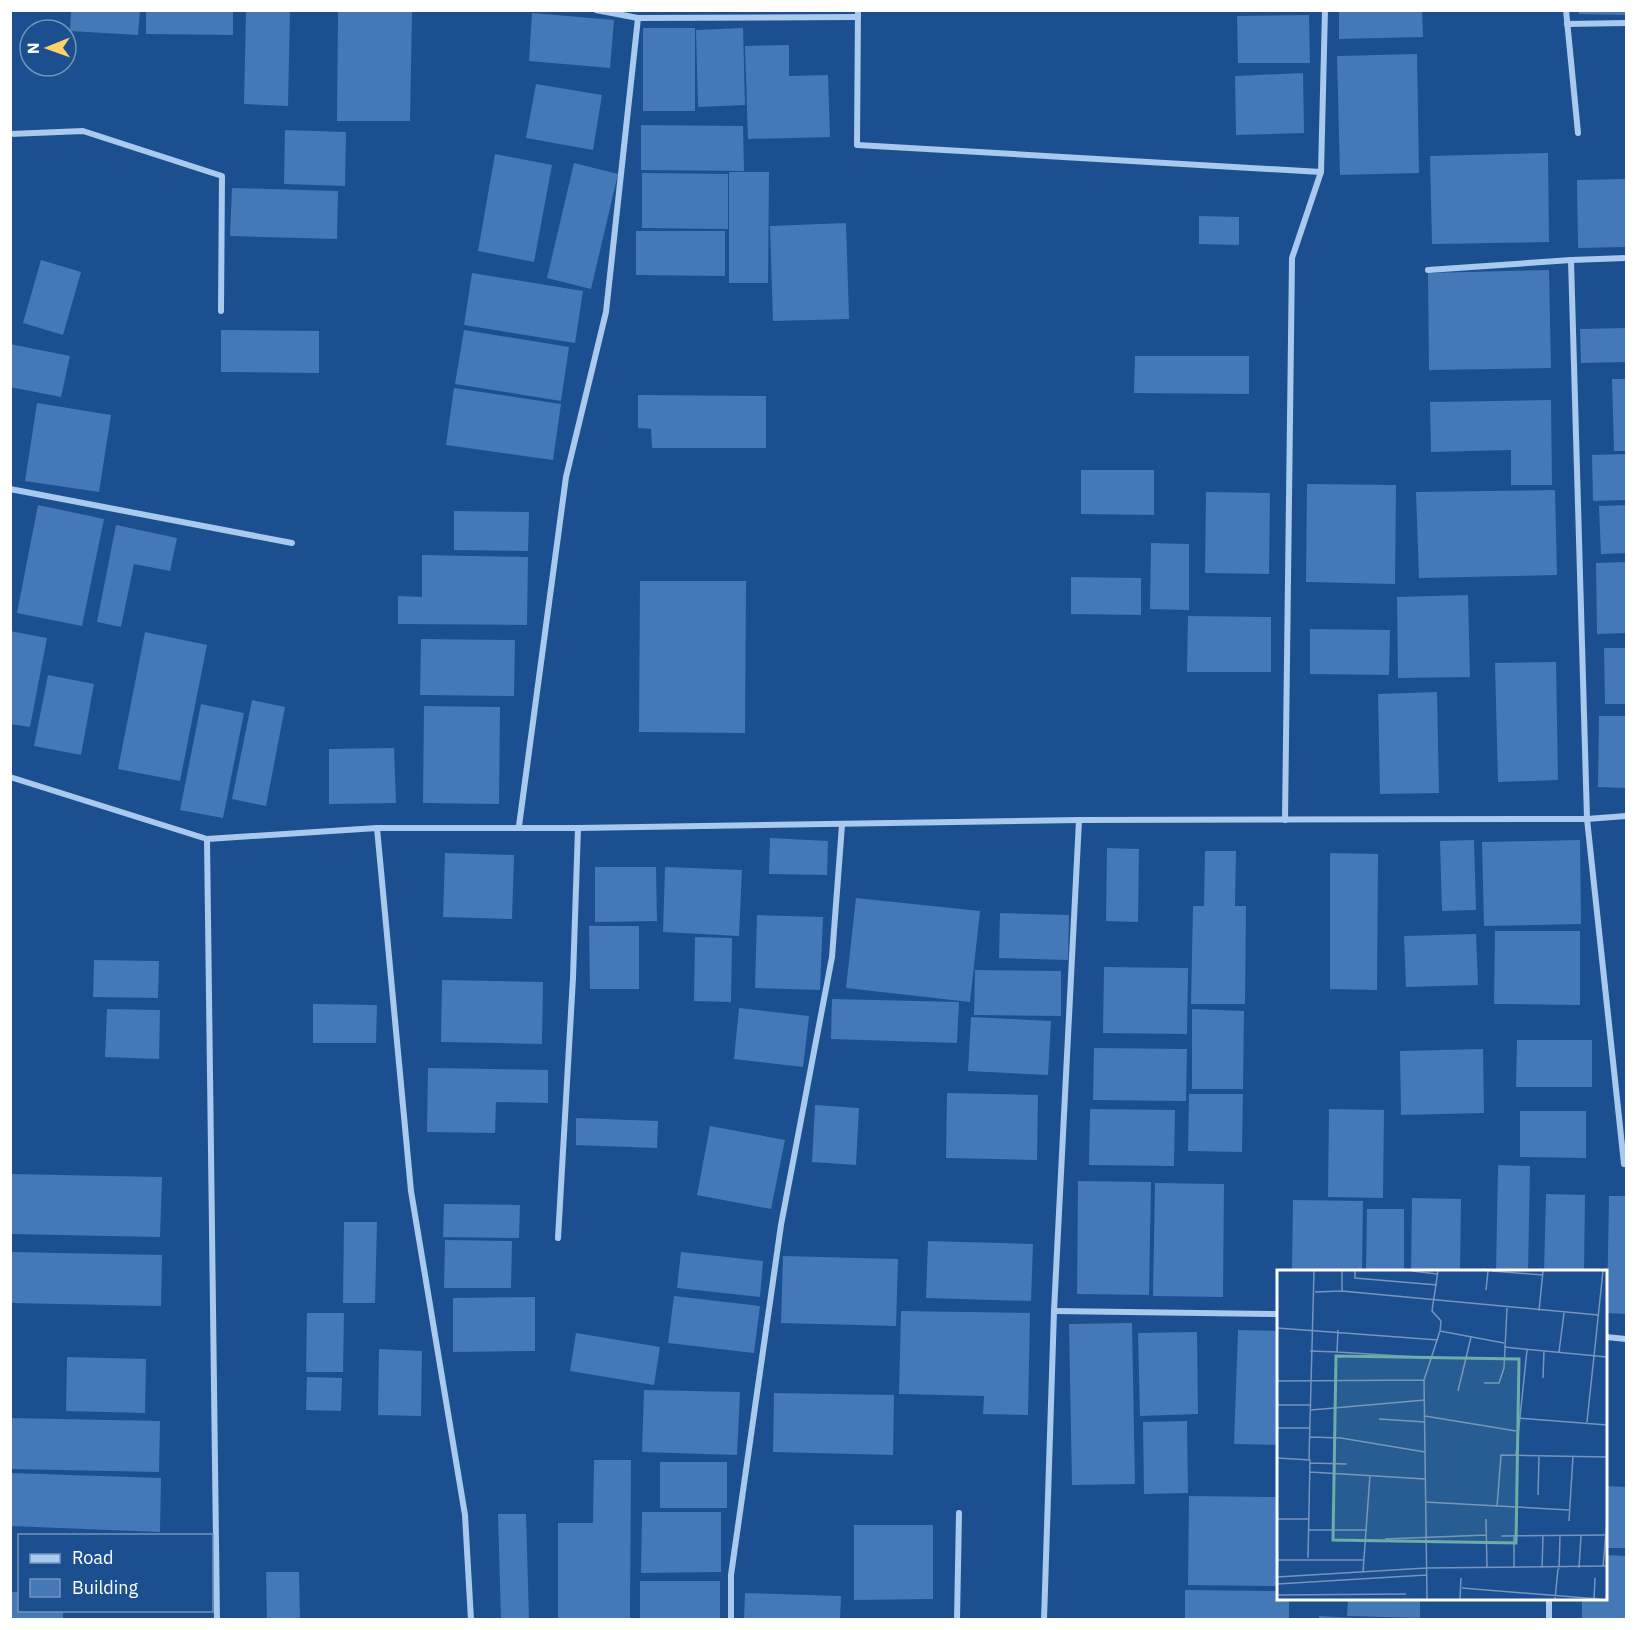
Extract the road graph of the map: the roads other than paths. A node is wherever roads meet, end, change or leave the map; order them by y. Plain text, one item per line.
1 (596, 10) edge
2 (1324, 10) edge
3 (1566, 10) edge
4 (858, 14) edge
5 (638, 18) junction
6 (1626, 23) edge
7 (1567, 24) junction
8 (1578, 133) dead end
9 (10, 134) edge
10 (1321, 172) junction
11 (1626, 258) edge
12 (1571, 260) junction
13 (1428, 270) dead end
14 (221, 311) dead end
15 (10, 489) edge
16 (292, 543) dead end
17 (10, 777) edge
18 (1626, 816) edge
19 (1587, 819) junction
20 (1079, 820) junction
21 (1285, 820) junction
22 (842, 825) junction
23 (519, 826) junction
24 (377, 828) junction
25 (578, 828) junction
26 (207, 839) junction
27 (1624, 1164) dead end
28 (558, 1238) dead end
29 (1054, 1311) junction
30 (1277, 1314) edge
31 (1607, 1337) edge
32 (1626, 1339) edge
33 (958, 1513) dead end
34 (1549, 1600) edge
35 (217, 1620) edge
36 (471, 1620) edge
37 (731, 1620) edge
38 (957, 1620) edge
39 (1044, 1620) edge
40 (1550, 1620) edge

1 - 5 street
2 - 10 street
3 - 7 street
4 - 5 street
4 - 10 street
5 - 23 street
6 - 7 street
7 - 8 street
9 - 14 street
10 - 21 street
11 - 12 street
12 - 13 street
12 - 19 street
15 - 16 street
17 - 26 street
18 - 19 street
19 - 21 street
19 - 27 street
20 - 21 street
20 - 22 street
20 - 29 street
22 - 25 street
22 - 37 street
23 - 24 street
23 - 25 street
24 - 26 street
24 - 36 street
25 - 28 street
26 - 35 street
29 - 30 street
29 - 39 street
31 - 32 street
33 - 38 street
34 - 40 street

